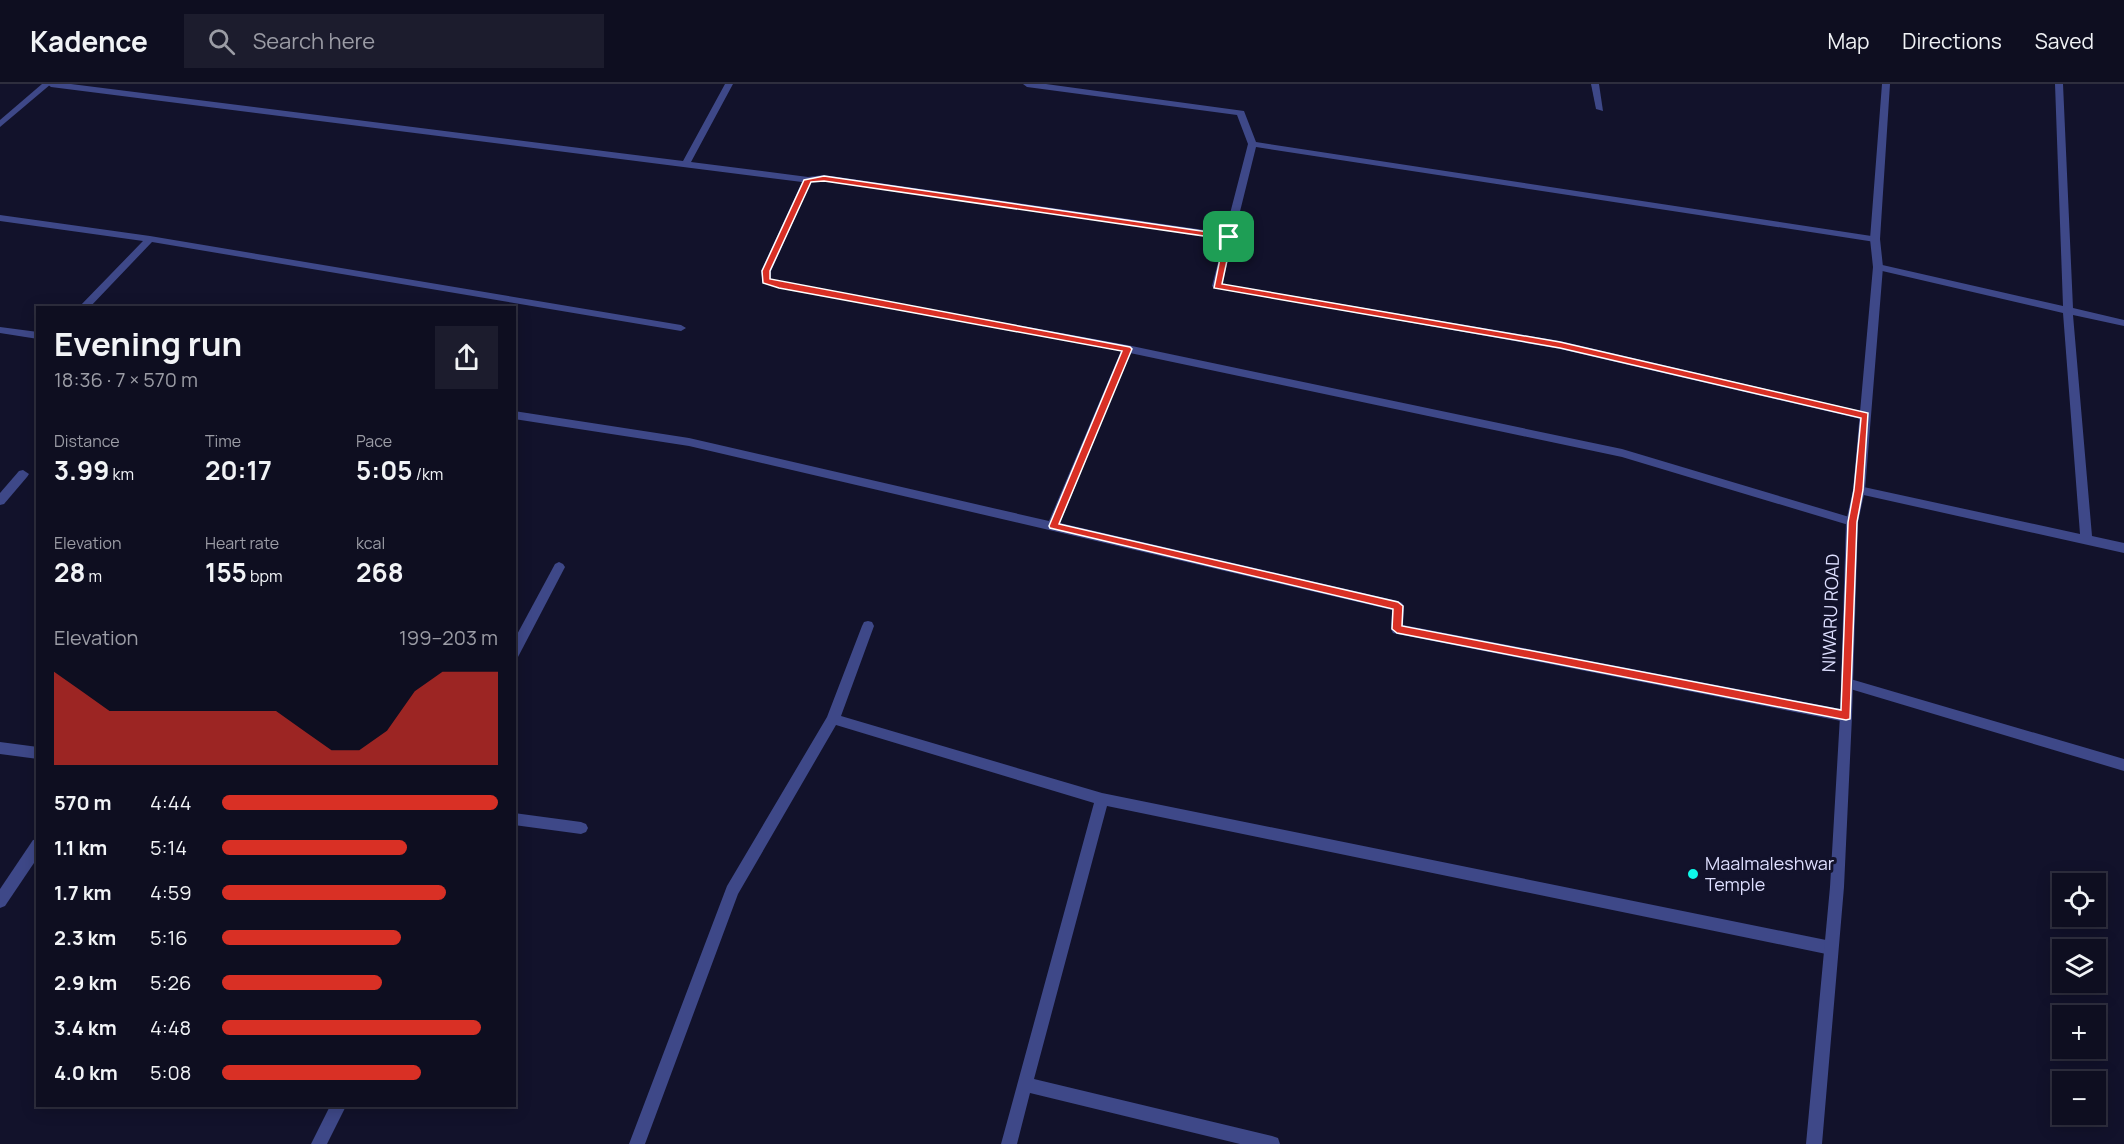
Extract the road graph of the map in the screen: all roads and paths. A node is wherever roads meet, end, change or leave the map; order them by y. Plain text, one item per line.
1 (47, 84) edge
2 (51, 84) edge
3 (729, 84) edge
4 (1027, 84) edge
5 (1595, 84) edge
6 (1886, 84) edge
7 (2059, 84) edge
8 (1600, 109) dead end
9 (1, 122) edge
10 (1252, 144) junction
11 (686, 164) junction
12 (808, 180) junction
13 (0, 218) edge
14 (1229, 237) junction
15 (150, 239) junction
16 (1875, 239) junction
17 (1878, 267) junction
18 (85, 306) edge
19 (2068, 309) junction
20 (2124, 323) edge
21 (681, 328) dead end
22 (0, 330) edge
23 (36, 336) edge
24 (1127, 349) junction
25 (516, 415) edge
26 (1865, 416) junction
27 (23, 474) dead end
28 (1859, 490) junction
29 (0, 501) edge
30 (1852, 522) junction
31 (1053, 526) junction
32 (2086, 539) junction
33 (2124, 548) edge
34 (559, 567) dead end
35 (868, 626) dead end
36 (516, 649) edge
37 (1847, 683) junction
38 (1846, 716) junction
39 (833, 718) junction
40 (0, 748) edge
41 (36, 753) edge
42 (2124, 765) edge
43 (1102, 799) junction
44 (516, 819) edge
45 (581, 828) dead end
46 (36, 848) edge
47 (0, 901) edge
48 (1831, 948) junction
49 (1025, 1084) junction
50 (338, 1107) edge
51 (319, 1144) edge
52 (637, 1144) edge
53 (1009, 1144) edge
54 (1272, 1144) edge
55 (1814, 1144) edge

1 - 9 street
2 - 11 street
3 - 11 street
4 - 10 street
5 - 8 street
6 - 16 street, NIWARU ROAD
7 - 19 street
10 - 14 street
10 - 16 street
11 - 12 street
12 - 14 street
12 - 24 street
13 - 15 street
14 - 26 street
15 - 18 street
15 - 21 street
16 - 17 street, NIWARU ROAD
17 - 19 street
17 - 26 street, NIWARU ROAD
19 - 20 street
19 - 32 street
22 - 23 street
24 - 30 street
24 - 31 street
25 - 31 street
26 - 28 street, NIWARU ROAD
27 - 29 street
28 - 30 street, NIWARU ROAD
28 - 32 street
30 - 37 street, NIWARU ROAD
31 - 38 street
32 - 33 street
34 - 36 street
35 - 39 street
37 - 38 street, NIWARU ROAD
37 - 42 street
38 - 48 street, NIWARU ROAD
39 - 43 street
39 - 52 street
40 - 41 street
43 - 48 street
43 - 49 street
44 - 45 street
46 - 47 street
48 - 55 street, NIWARU ROAD
49 - 53 street
49 - 54 street
50 - 51 street

